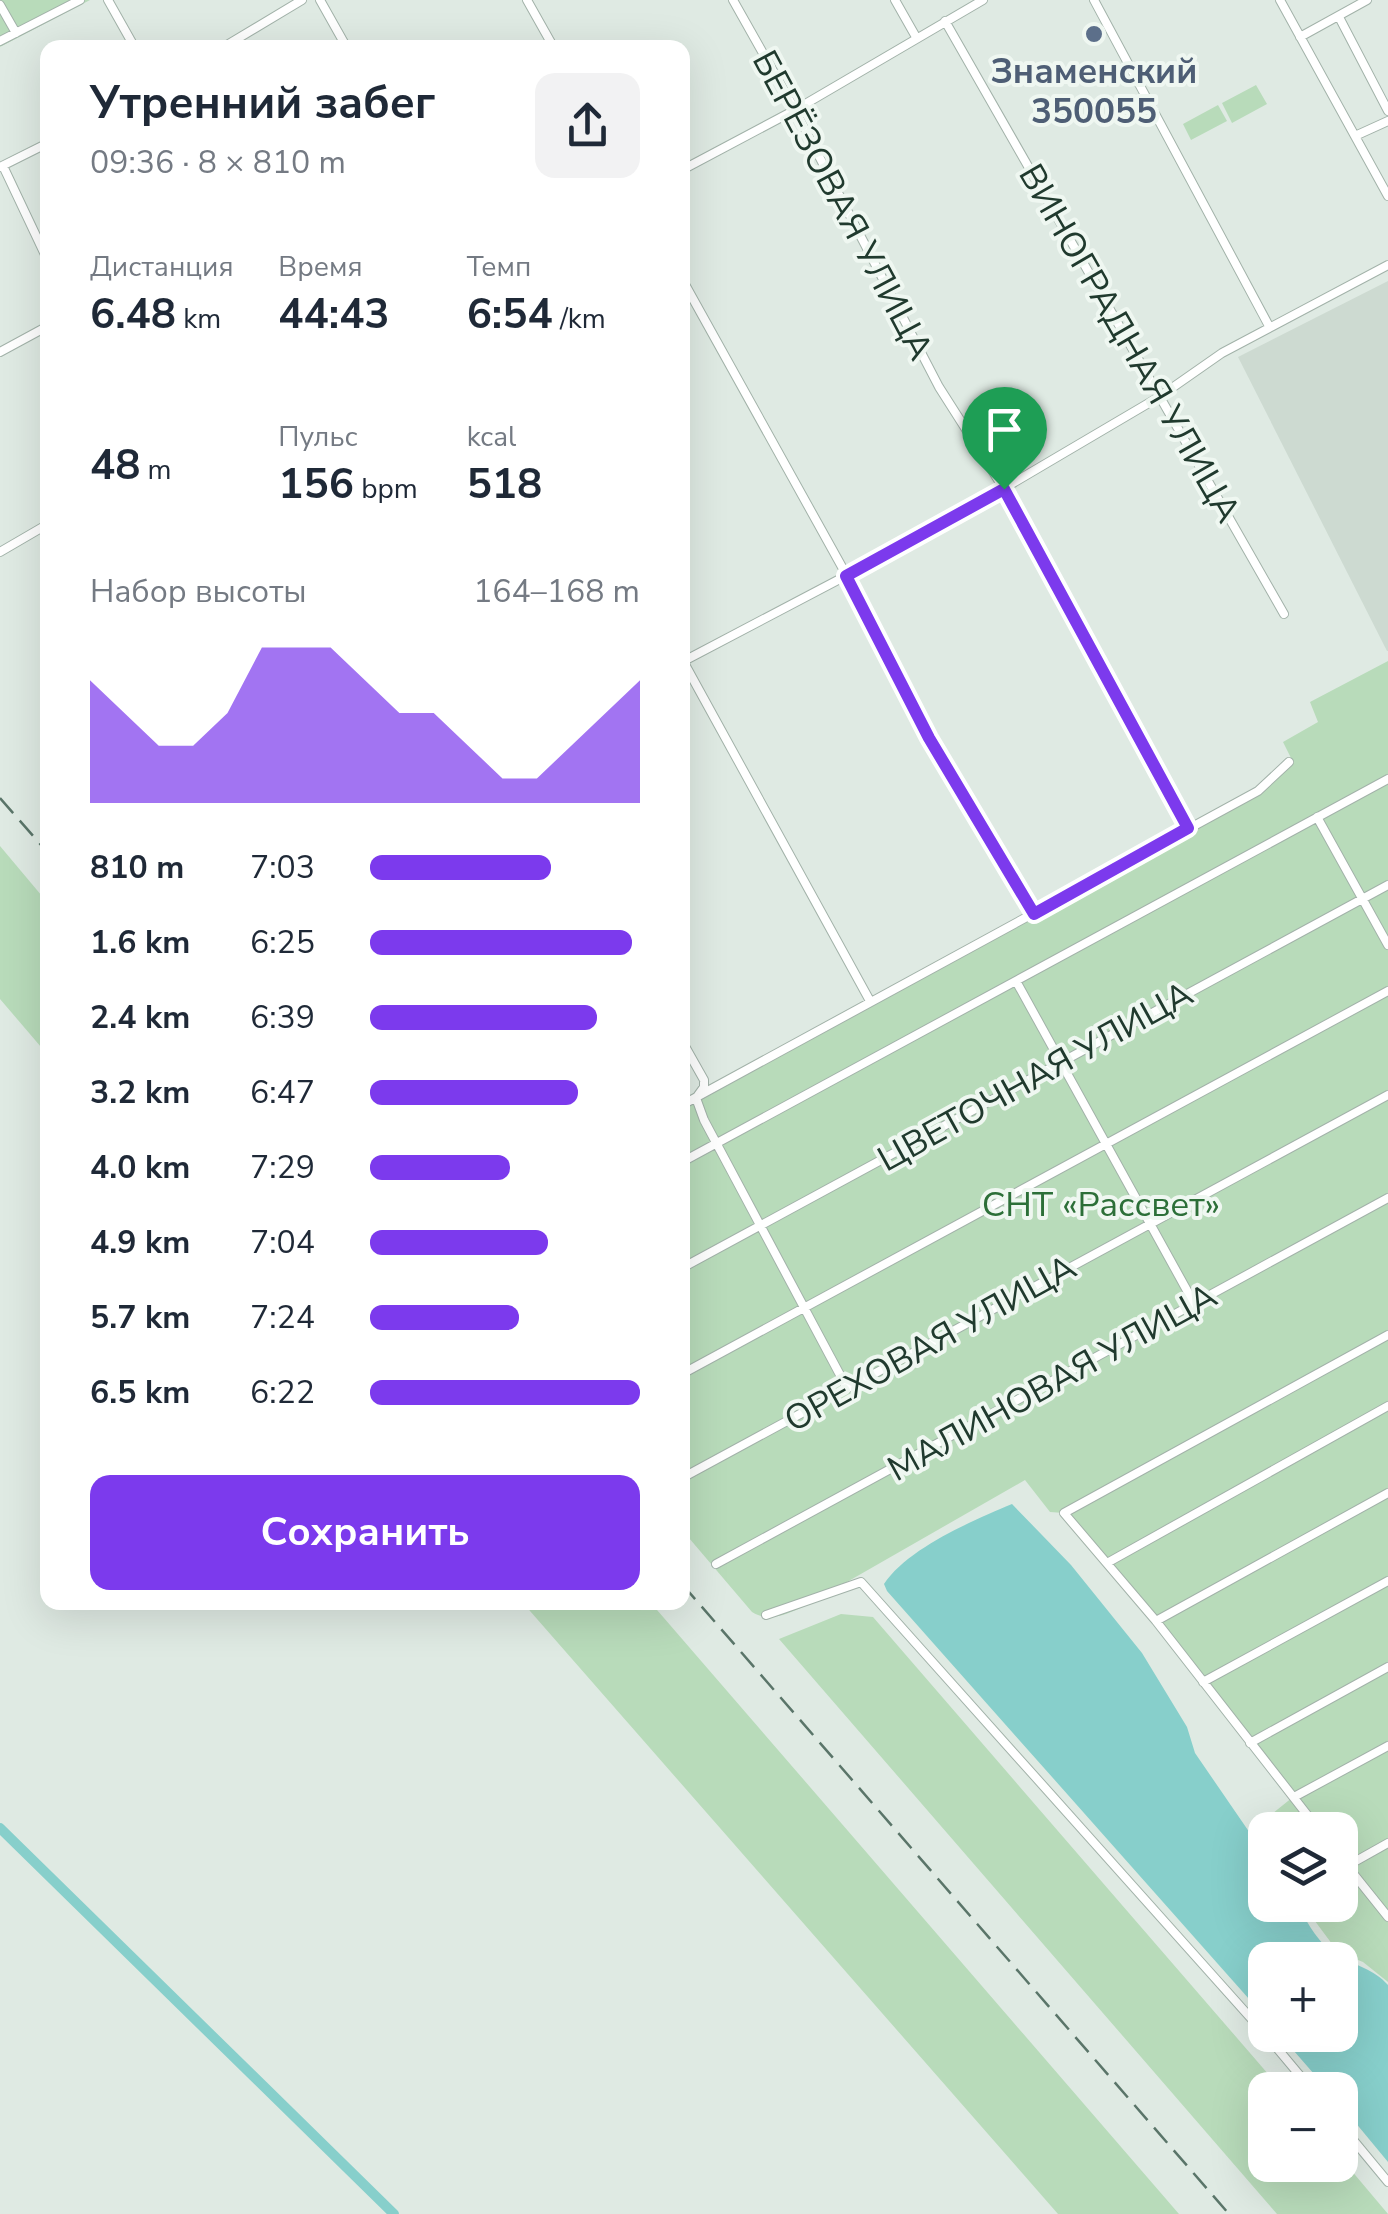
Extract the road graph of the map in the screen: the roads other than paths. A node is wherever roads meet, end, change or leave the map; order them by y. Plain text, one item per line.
1 (80, 0) edge
2 (108, 0) edge
3 (302, 0) edge
4 (320, 0) edge
5 (527, 0) edge
6 (733, 0) edge
7 (895, 0) edge
8 (983, 0) edge
9 (1094, 0) edge
10 (1280, 0) edge
11 (1367, 0) edge
12 (0, 5) edge
13 (1339, 18) junction
14 (945, 21) junction
15 (16, 33) junction
16 (916, 37) junction
17 (1300, 38) junction
18 (130, 40) edge
19 (235, 40) edge
20 (342, 40) edge
21 (550, 40) edge
22 (0, 42) edge
23 (795, 110) junction
24 (1388, 111) edge
25 (1388, 120) edge
26 (1355, 136) junction
27 (40, 146) edge
28 (1, 166) edge
29 (690, 166) edge
30 (1388, 196) edge
31 (40, 245) edge
32 (1388, 265) edge
33 (690, 293) edge
34 (1269, 326) junction
35 (40, 330) edge
36 (0, 352) edge
37 (1159, 397) junction
38 (1004, 489) junction
39 (40, 529) edge
40 (0, 552) edge
41 (846, 576) junction
42 (1284, 614) dead end
43 (690, 657) edge
44 (690, 674) edge
45 (1289, 762) dead end
46 (1388, 778) edge
47 (1317, 817) junction
48 (1188, 828) junction
49 (1388, 885) edge
50 (1362, 898) junction
51 (1034, 914) junction
52 (1388, 945) edge
53 (1016, 982) junction
54 (1388, 991) edge
55 (870, 1001) junction
56 (690, 1056) edge
57 (1061, 1062) junction
58 (1388, 1094) edge
59 (696, 1098) junction
60 (690, 1101) edge
61 (716, 1144) junction
62 (1107, 1144) junction
63 (690, 1158) edge
64 (1388, 1198) edge
65 (1151, 1224) junction
66 (759, 1226) junction
67 (690, 1264) edge
68 (1195, 1304) junction
69 (805, 1308) junction
70 (1388, 1335) edge
71 (690, 1370) edge
72 (847, 1388) junction
73 (1388, 1406) edge
74 (690, 1474) edge
75 (1388, 1493) edge
76 (1107, 1563) junction
77 (716, 1564) dead end
78 (1388, 1581) edge
79 (766, 1615) dead end
80 (1156, 1621) junction
81 (1388, 1667) edge
82 (1203, 1682) junction
83 (1250, 1743) junction
84 (1388, 1746) edge
85 (1294, 1797) junction
86 (1305, 1812) edge
87 (1388, 1843) edge
88 (1358, 1860) edge
89 (1358, 1880) edge
90 (1388, 1917) edge
91 (1248, 2014) edge
92 (1281, 2052) edge
93 (1297, 2072) edge
94 (1358, 2146) edge
95 (1388, 2182) edge

1 - 15 street
2 - 18 street
3 - 19 street
4 - 20 street
5 - 21 street
6 - 23 street, БЕРЁЗОВАЯ УЛИЦА
7 - 16 street
8 - 14 street
9 - 34 street
10 - 17 street
11 - 13 street
12 - 15 street
13 - 17 street
13 - 24 street
14 - 16 street
14 - 37 street, ВИНОГРАДНАЯ УЛИЦА
15 - 22 street
16 - 23 street
17 - 26 street
23 - 29 street
23 - 38 street, БЕРЁЗОВАЯ УЛИЦА
25 - 26 street
26 - 30 street
27 - 28 street
28 - 31 street
32 - 34 street
33 - 41 street
34 - 37 street
35 - 36 street
37 - 38 street
37 - 42 street, ВИНОГРАДНАЯ УЛИЦА
38 - 41 street
38 - 48 street, БЕРЁЗОВАЯ УЛИЦА
39 - 40 street
41 - 43 street
41 - 51 street
44 - 55 street
45 - 48 street
46 - 47 street
47 - 50 street
47 - 53 street
48 - 51 street
49 - 50 street, ЦВЕТОЧНАЯ УЛИЦА
50 - 52 street
50 - 57 street, ЦВЕТОЧНАЯ УЛИЦА
51 - 55 street
53 - 57 street
53 - 61 street
54 - 62 street
55 - 59 street
56 - 59 street
57 - 62 street
57 - 66 street, ЦВЕТОЧНАЯ УЛИЦА
58 - 65 street, ОРЕХОВАЯ УЛИЦА
59 - 60 street
59 - 61 street
61 - 63 street
61 - 66 street
62 - 65 street
62 - 69 street
64 - 68 street, МАЛИНОВАЯ УЛИЦА
65 - 68 street
65 - 72 street, ОРЕХОВАЯ УЛИЦА
66 - 67 street, ЦВЕТОЧНАЯ УЛИЦА
66 - 69 street
68 - 77 street, МАЛИНОВАЯ УЛИЦА
69 - 71 street
69 - 72 street
70 - 76 street
72 - 74 street, ОРЕХОВАЯ УЛИЦА
73 - 76 street
75 - 80 street
76 - 80 street
78 - 82 street
79 - 91 street
80 - 82 street
81 - 83 street
82 - 83 street
83 - 85 street
84 - 85 street
85 - 86 street
87 - 88 street
89 - 90 street
92 - 93 street
94 - 95 street

